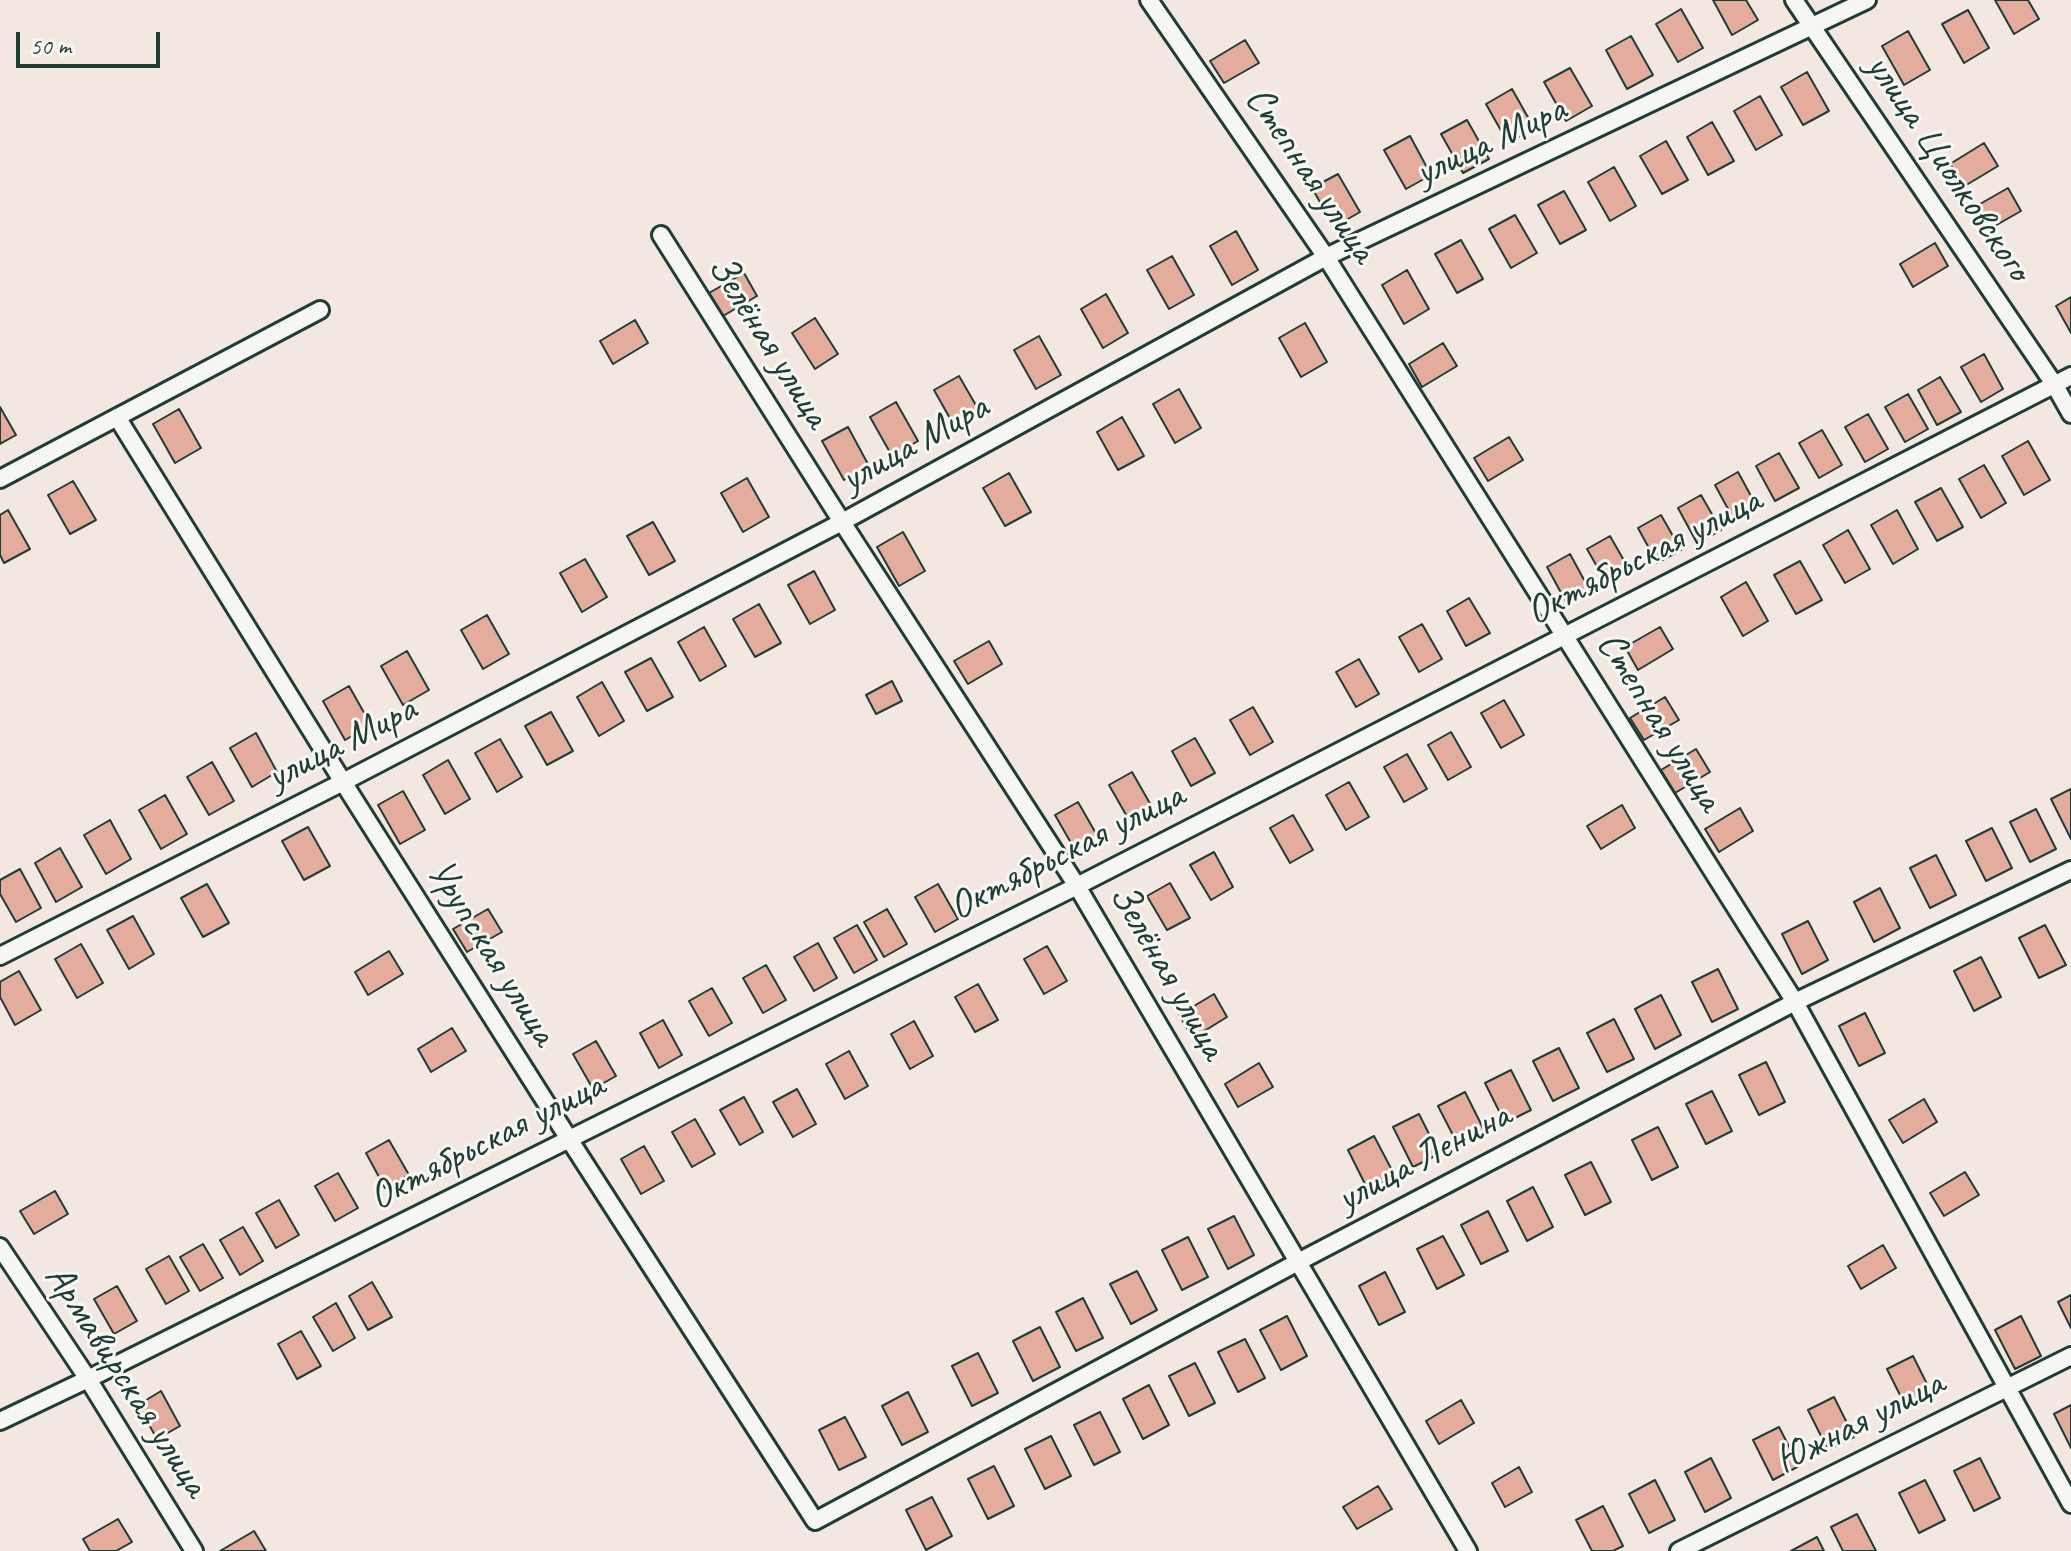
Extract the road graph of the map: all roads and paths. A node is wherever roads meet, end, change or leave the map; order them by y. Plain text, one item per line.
1 (1149, 0) edge
2 (1794, 0) edge
3 (1867, 0) edge
4 (1812, 28) junction
5 (661, 235) dead end
6 (1326, 257) junction
7 (320, 310) dead end
8 (2071, 376) edge
9 (2054, 384) junction
10 (2071, 414) edge
11 (117, 417) junction
12 (0, 479) edge
13 (842, 522) junction
14 (1565, 636) junction
15 (343, 782) junction
16 (2071, 870) edge
17 (1077, 886) junction
18 (0, 956) edge
19 (1795, 1002) junction
20 (569, 1139) junction
21 (0, 1247) edge
22 (1298, 1262) junction
23 (2071, 1356) edge
24 (88, 1379) junction
25 (2006, 1387) junction
26 (0, 1421) edge
27 (2071, 1504) edge
28 (815, 1521) joint
29 (194, 1551) edge
30 (1468, 1551) edge
31 (1679, 1551) edge

1 - 6 street, Степная улица
2 - 4 street, улица Циолковского
3 - 4 street, улица Мира
4 - 6 street, улица Мира
4 - 9 street, улица Циолковского
5 - 13 street, Зелёная улица
6 - 13 street, улица Мира
6 - 14 street, Степная улица
7 - 11 street
8 - 9 street, Октябрьская улица
9 - 10 street, улица Циолковского
9 - 14 street, Октябрьская улица
11 - 12 street
11 - 15 street, Урупская улица
13 - 15 street, улица Мира
13 - 17 street, Зелёная улица
14 - 17 street, Октябрьская улица
14 - 19 street, Степная улица
15 - 18 street, улица Мира
15 - 20 street, Урупская улица
16 - 19 street, улица Ленина
17 - 20 street, Октябрьская улица
17 - 22 street, Зелёная улица
19 - 22 street, улица Ленина
19 - 25 street, Степная улица
20 - 24 street, Октябрьская улица
20 - 28 street, Урупская улица
21 - 24 street, Армавирская улица
22 - 28 street, улица Ленина
22 - 30 street, Зелёная улица
23 - 25 street, Южная улица
24 - 26 street, Октябрьская улица
24 - 29 street, Армавирская улица
25 - 27 street, Степная улица
25 - 31 street, Южная улица

